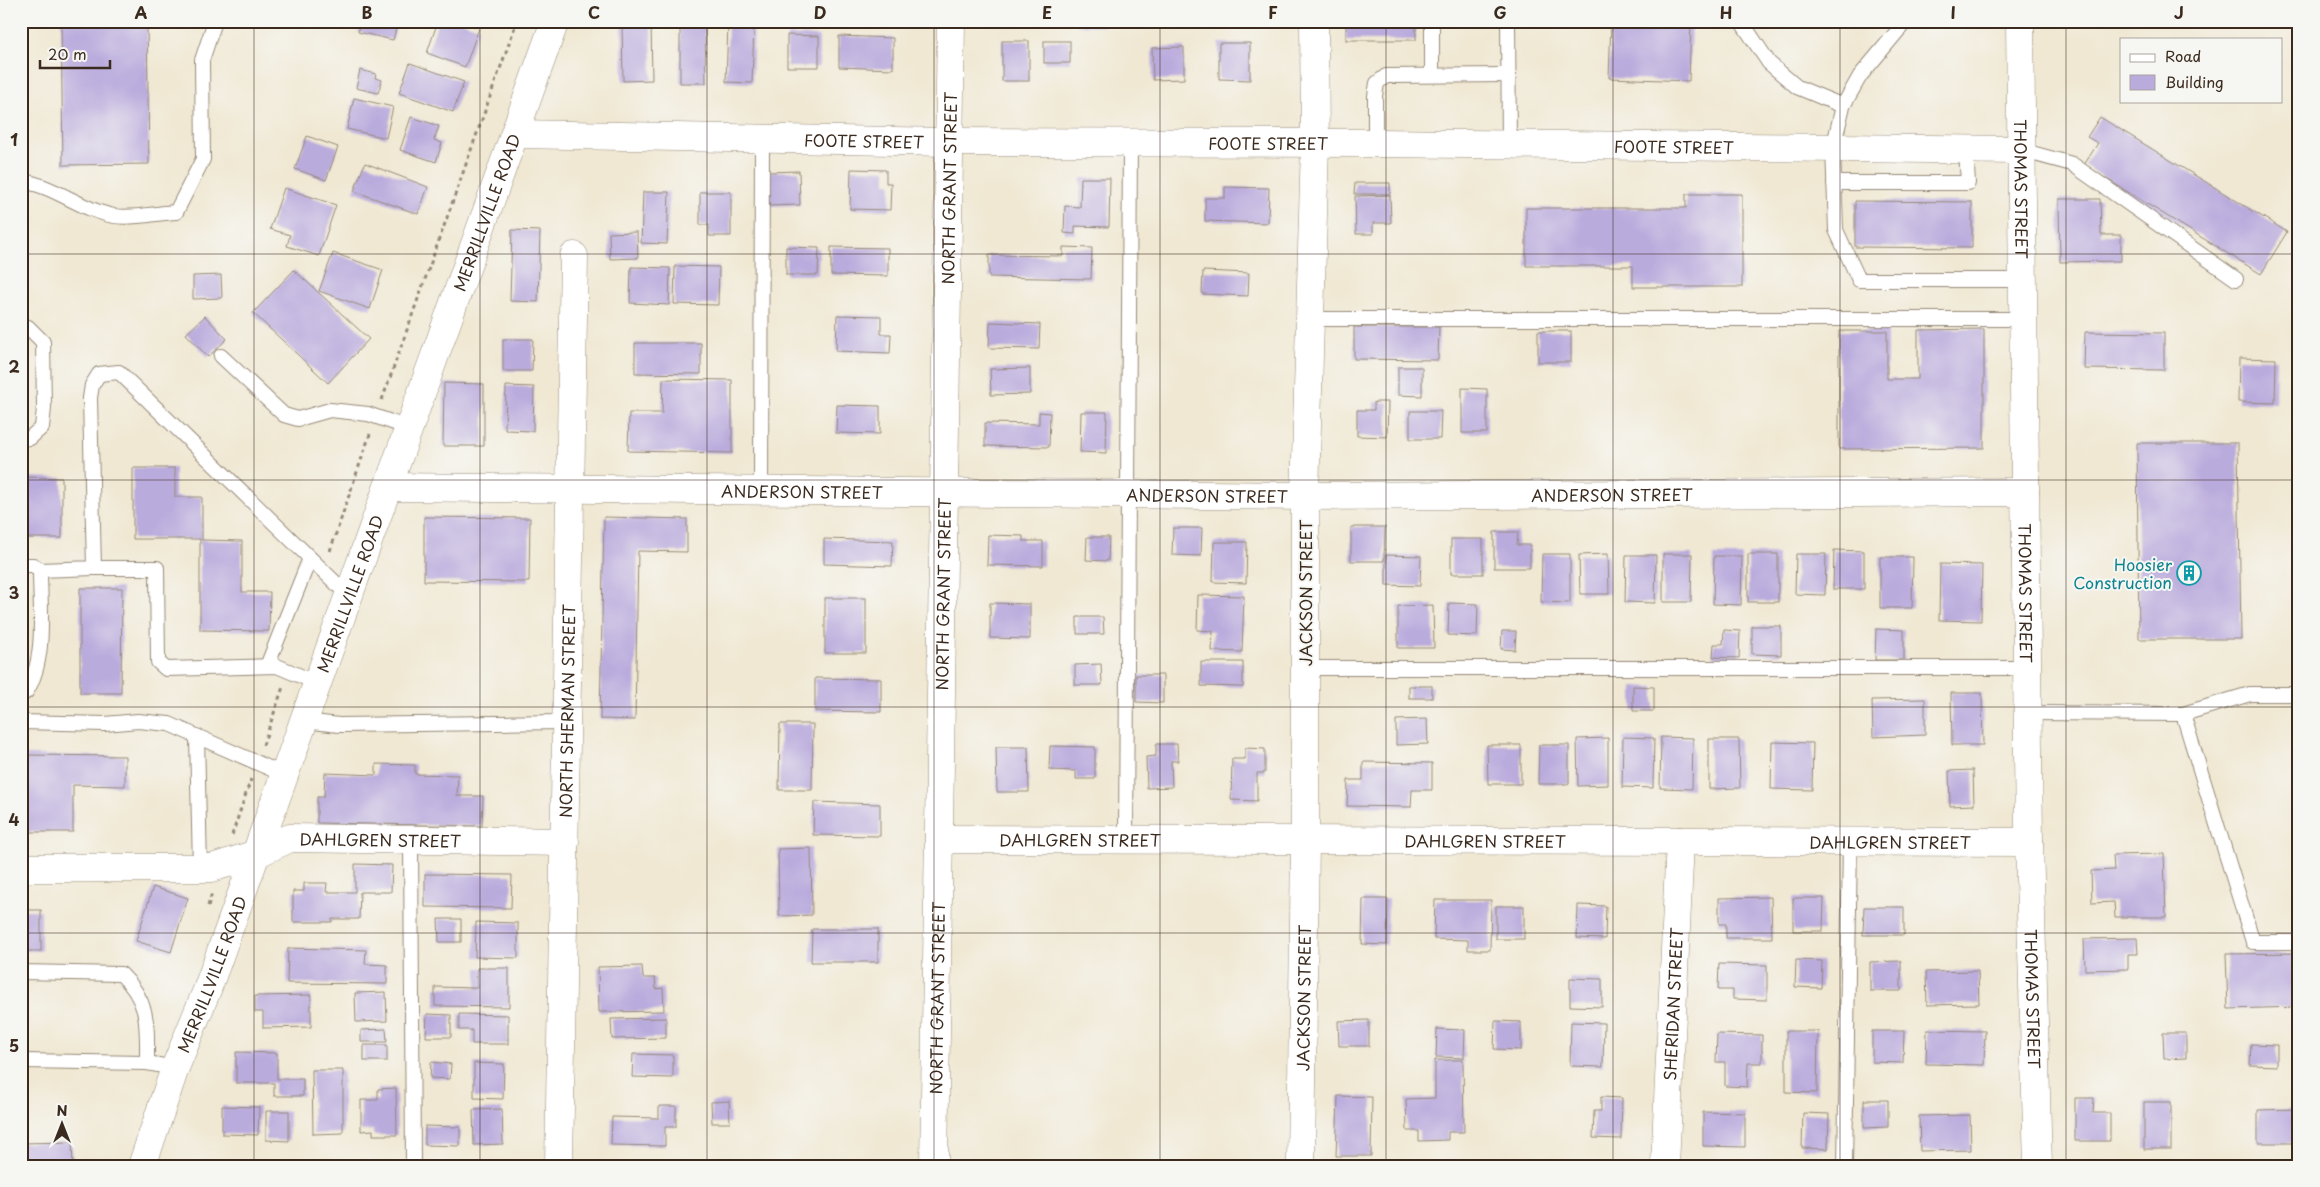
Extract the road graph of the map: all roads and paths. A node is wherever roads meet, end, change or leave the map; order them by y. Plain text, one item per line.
1 (215, 21) edge
2 (517, 21) edge
3 (555, 21) edge
4 (951, 21) edge
5 (1314, 21) edge
6 (1432, 21) edge
7 (1508, 21) edge
8 (1741, 21) edge
9 (1906, 21) edge
10 (2020, 21) edge
11 (1432, 75) junction
12 (1509, 75) junction
13 (1843, 106) junction
14 (516, 134) junction
15 (762, 138) junction
16 (949, 142) junction
17 (1130, 143) junction
18 (1375, 143) junction
19 (1315, 144) junction
20 (1509, 145) junction
21 (1834, 148) junction
22 (1966, 150) junction
23 (2020, 150) junction
24 (21, 181) edge
25 (1834, 184) junction
26 (574, 256) dead end
27 (2236, 279) dead end
28 (2022, 280) junction
29 (1310, 319) junction
30 (2022, 319) junction
31 (21, 325) edge
32 (221, 356) dead end
33 (376, 416) junction
34 (409, 428) junction
35 (21, 438) edge
36 (388, 487) junction
37 (570, 488) junction
38 (760, 492) junction
39 (2025, 492) junction
40 (944, 494) junction
41 (1128, 496) junction
42 (1305, 496) junction
43 (310, 558) junction
44 (21, 565) edge
45 (94, 568) junction
46 (40, 570) junction
47 (323, 570) junction
48 (349, 596) junction
49 (267, 666) junction
50 (1305, 668) junction
51 (2028, 668) junction
52 (317, 683) junction
53 (21, 692) edge
54 (2299, 694) edge
55 (2028, 713) junction
56 (2182, 714) junction
57 (304, 721) junction
58 (21, 722) edge
59 (567, 722) junction
60 (197, 736) junction
61 (285, 774) junction
62 (940, 839) junction
63 (1126, 839) junction
64 (411, 840) junction
65 (1305, 840) junction
66 (1680, 841) junction
67 (564, 842) junction
68 (1850, 842) junction
69 (2029, 842) junction
70 (256, 854) junction
71 (21, 868) edge
72 (200, 868) junction
73 (2299, 942) edge
74 (21, 972) edge
75 (21, 1061) edge
76 (146, 1062) junction
77 (174, 1068) junction
78 (142, 1166) edge
79 (413, 1166) edge
80 (559, 1166) edge
81 (934, 1166) edge
82 (1301, 1166) edge
83 (1665, 1166) edge
84 (1845, 1166) edge
85 (2038, 1166) edge

1 - 24 lane
2 - 33 path
3 - 14 street, MERRILLVILLE ROAD
4 - 16 street, NORTH GRANT STREET
5 - 19 street, JACKSON STREET
6 - 11 lane
7 - 12 lane
8 - 13 lane
9 - 13 lane
10 - 23 street, THOMAS STREET
11 - 12 lane
11 - 18 lane
12 - 20 lane
13 - 21 lane
14 - 15 street, FOOTE STREET
14 - 34 street, MERRILLVILLE ROAD
15 - 16 street, FOOTE STREET
15 - 38 lane
16 - 17 street, FOOTE STREET
16 - 40 street, NORTH GRANT STREET
17 - 19 street, FOOTE STREET
17 - 41 lane
18 - 19 street, FOOTE STREET
18 - 20 street, FOOTE STREET
19 - 29 street, JACKSON STREET
20 - 21 street, FOOTE STREET
21 - 22 street, FOOTE STREET
21 - 25 lane
22 - 23 street, FOOTE STREET
22 - 25 lane
23 - 27 lane
23 - 28 street, THOMAS STREET
25 - 28 lane
26 - 37 street, NORTH SHERMAN STREET
28 - 30 street, THOMAS STREET
29 - 30 lane
29 - 42 street, JACKSON STREET
30 - 39 street, THOMAS STREET
31 - 35 lane
32 - 33 lane
33 - 34 lane
33 - 47 path
34 - 36 street, MERRILLVILLE ROAD
36 - 37 street, ANDERSON STREET
36 - 48 street, MERRILLVILLE ROAD
37 - 38 street, ANDERSON STREET
37 - 59 street, NORTH SHERMAN STREET
38 - 40 street, ANDERSON STREET
39 - 42 street, ANDERSON STREET
39 - 51 street, THOMAS STREET
40 - 41 street, ANDERSON STREET
40 - 62 street, NORTH GRANT STREET
41 - 42 street, ANDERSON STREET
41 - 63 lane
42 - 50 street, JACKSON STREET
43 - 45 lane
43 - 47 lane
43 - 49 lane
44 - 46 lane
45 - 46 lane
45 - 49 lane
46 - 53 lane
47 - 48 lane
48 - 52 street, MERRILLVILLE ROAD
49 - 52 lane
50 - 51 lane
50 - 65 street, JACKSON STREET
51 - 55 street, THOMAS STREET
52 - 57 street, MERRILLVILLE ROAD
54 - 56 lane
55 - 56 lane
55 - 69 street, THOMAS STREET
56 - 73 lane
57 - 59 lane
57 - 61 street, MERRILLVILLE ROAD
58 - 60 lane
59 - 67 street, NORTH SHERMAN STREET
60 - 61 lane
60 - 72 lane
61 - 70 street, MERRILLVILLE ROAD
62 - 63 street, DAHLGREN STREET
62 - 81 street, NORTH GRANT STREET
63 - 65 street, DAHLGREN STREET
64 - 67 street, DAHLGREN STREET
64 - 70 street, DAHLGREN STREET
64 - 79 lane
65 - 66 street, DAHLGREN STREET
65 - 82 street, JACKSON STREET
66 - 68 street, DAHLGREN STREET
66 - 83 street, SHERIDAN STREET
67 - 80 street, NORTH SHERMAN STREET
68 - 69 street, DAHLGREN STREET
68 - 84 lane
69 - 85 street, THOMAS STREET
70 - 72 street, DAHLGREN STREET
70 - 77 street, MERRILLVILLE ROAD
71 - 72 street, DAHLGREN STREET
74 - 76 lane
75 - 76 lane
76 - 77 lane
77 - 78 street, MERRILLVILLE ROAD

